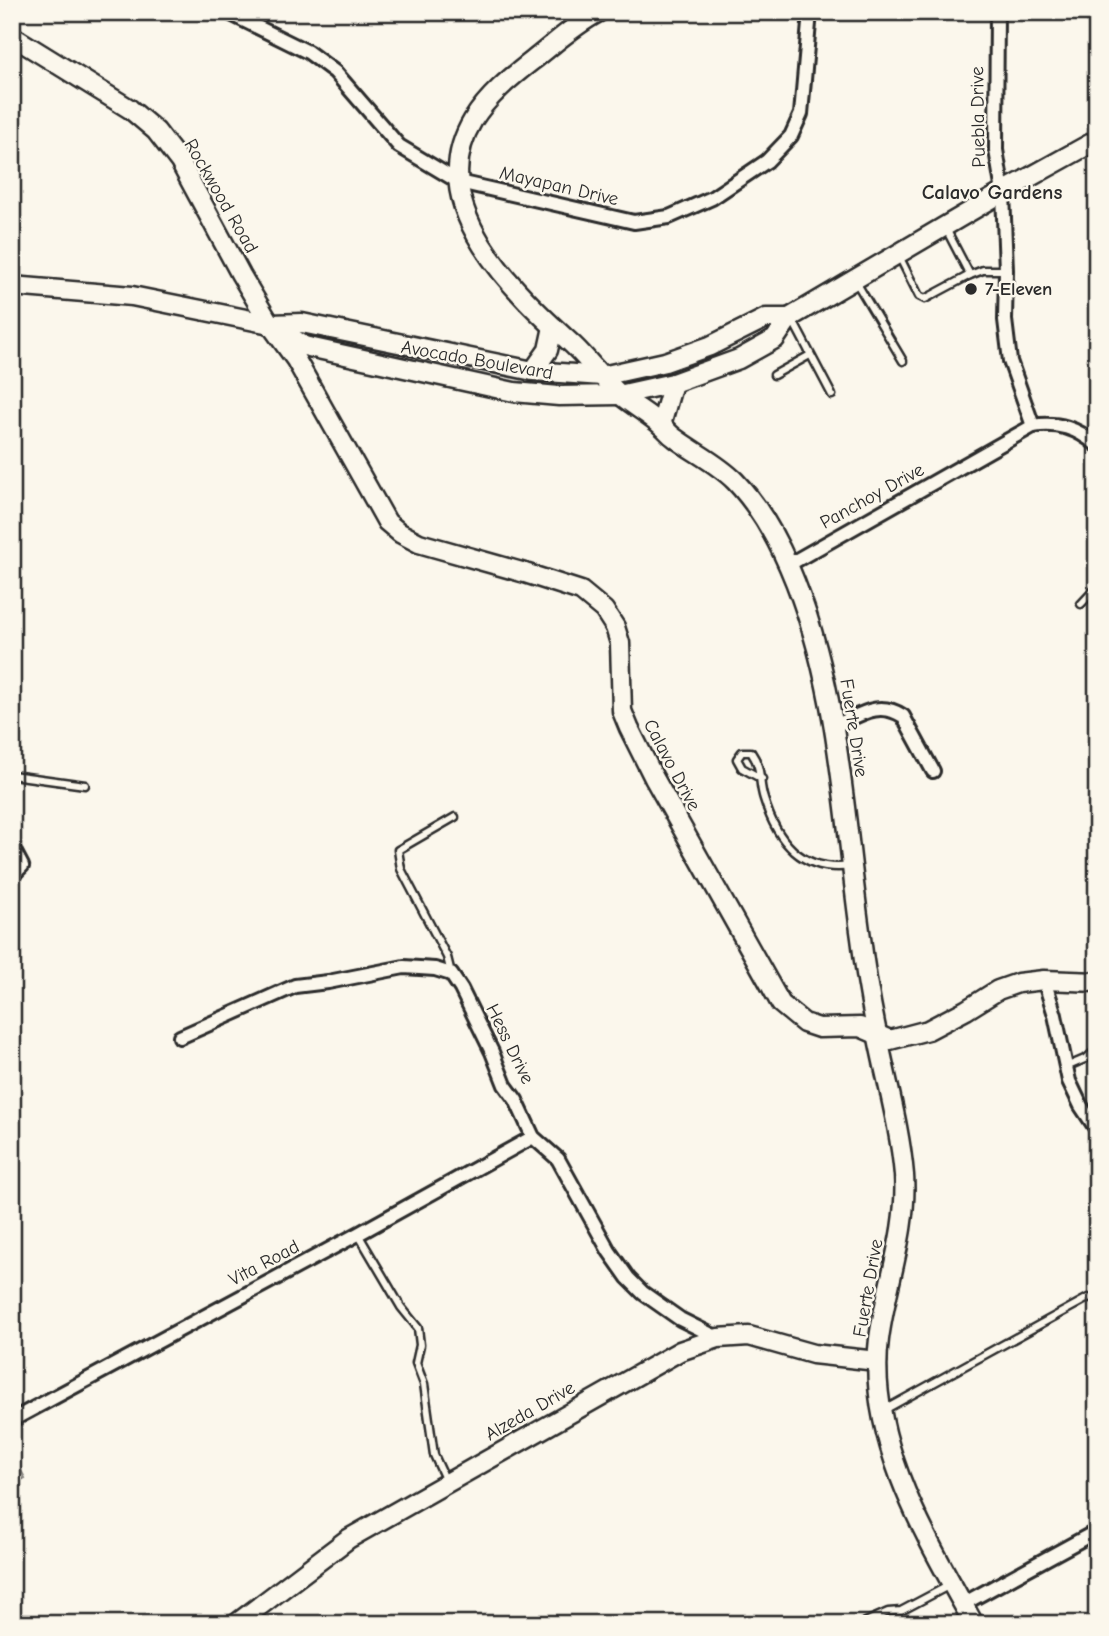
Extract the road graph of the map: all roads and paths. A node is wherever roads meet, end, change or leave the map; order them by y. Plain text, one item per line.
1 (227, 12) edge
2 (599, 12) edge
3 (810, 12) edge
4 (996, 12) edge
5 (12, 36) edge
6 (1097, 140) edge
7 (459, 182) junction
8 (1003, 192) junction
9 (945, 226) junction
10 (898, 254) junction
11 (1006, 270) junction
12 (970, 275) junction
13 (855, 280) junction
14 (12, 286) edge
15 (790, 317) junction
16 (270, 324) junction
17 (553, 327) junction
18 (810, 355) junction
19 (903, 361) dead end
20 (533, 371) junction
21 (774, 375) dead end
22 (602, 376) junction
23 (673, 383) junction
24 (619, 395) junction
25 (832, 395) dead end
26 (661, 425) junction
27 (1033, 426) junction
28 (1097, 445) edge
29 (788, 565) junction
30 (1097, 587) edge
31 (1081, 604) dead end
32 (835, 726) junction
33 (933, 771) dead end
34 (12, 775) edge
35 (762, 779) junction
36 (85, 785) dead end
37 (455, 817) dead end
38 (12, 847) edge
39 (853, 866) junction
40 (12, 877) edge
41 (451, 974) junction
42 (1044, 980) junction
43 (1097, 982) edge
44 (876, 1033) junction
45 (180, 1037) dead end
46 (1097, 1049) edge
47 (1066, 1068) junction
48 (1097, 1130) edge
49 (533, 1137) junction
50 (358, 1234) junction
51 (1088, 1298) dead end
52 (718, 1338) junction
53 (877, 1361) junction
54 (881, 1412) junction
55 (12, 1420) edge
56 (447, 1483) junction
57 (1097, 1531) edge
58 (952, 1584) junction
59 (963, 1604) junction
60 (236, 1624) edge
61 (861, 1624) edge
62 (974, 1624) edge

1 - 7 street, Mayapan Drive
2 - 7 main road, Fuerte Drive
3 - 7 street, Mayapan Drive
4 - 8 street, Puebla Drive
5 - 16 main road, Rockwood Road
6 - 8 main road, Avocado Boulevard
7 - 17 main road, Fuerte Drive
8 - 9 main road, Avocado Boulevard
8 - 11 street, Puebla Drive
9 - 10 main road, Avocado Boulevard
9 - 12 lane
10 - 12 lane
10 - 13 main road, Avocado Boulevard
11 - 12 lane
11 - 27 street, Puebla Drive
13 - 15 main road, Avocado Boulevard
13 - 19 lane
14 - 16 main road, Avocado Boulevard
15 - 18 lane
15 - 22 main road, Avocado Boulevard
15 - 23 main road, Avocado Boulevard
16 - 20 main road, Avocado Boulevard
16 - 24 main road, Avocado Boulevard
16 - 44 main road, Calavo Drive
17 - 20 main road
17 - 22 main road, Fuerte Drive
18 - 21 lane
18 - 25 lane
20 - 22 main road, Avocado Boulevard
22 - 24 main road, Fuerte Drive
23 - 24 main road, Avocado Boulevard
23 - 26 main road
24 - 26 main road, Fuerte Drive
26 - 29 main road, Fuerte Drive
27 - 28 street
27 - 29 street, Panchoy Drive
29 - 32 main road, Fuerte Drive
30 - 31 lane
32 - 33 street
32 - 39 main road, Fuerte Drive
34 - 36 lane
35 - 35 lane
35 - 39 lane
37 - 41 lane
38 - 40 street
39 - 44 main road, Fuerte Drive
41 - 45 street
41 - 49 street, Hess Drive
42 - 43 main road, Calavo Drive
42 - 44 main road, Calavo Drive
42 - 47 street
44 - 53 main road, Fuerte Drive
46 - 47 lane
47 - 48 street
49 - 50 street, Vita Road
49 - 52 street, Hess Drive
50 - 55 street, Vita Road
50 - 56 lane
51 - 54 lane
52 - 53 main road, Alzeda Drive
52 - 56 main road, Alzeda Drive
53 - 54 main road, Fuerte Drive
54 - 58 main road, Fuerte Drive
56 - 60 main road, Alzeda Drive
57 - 59 street
58 - 59 main road, Fuerte Drive
58 - 61 lane
59 - 62 main road, Fuerte Drive

